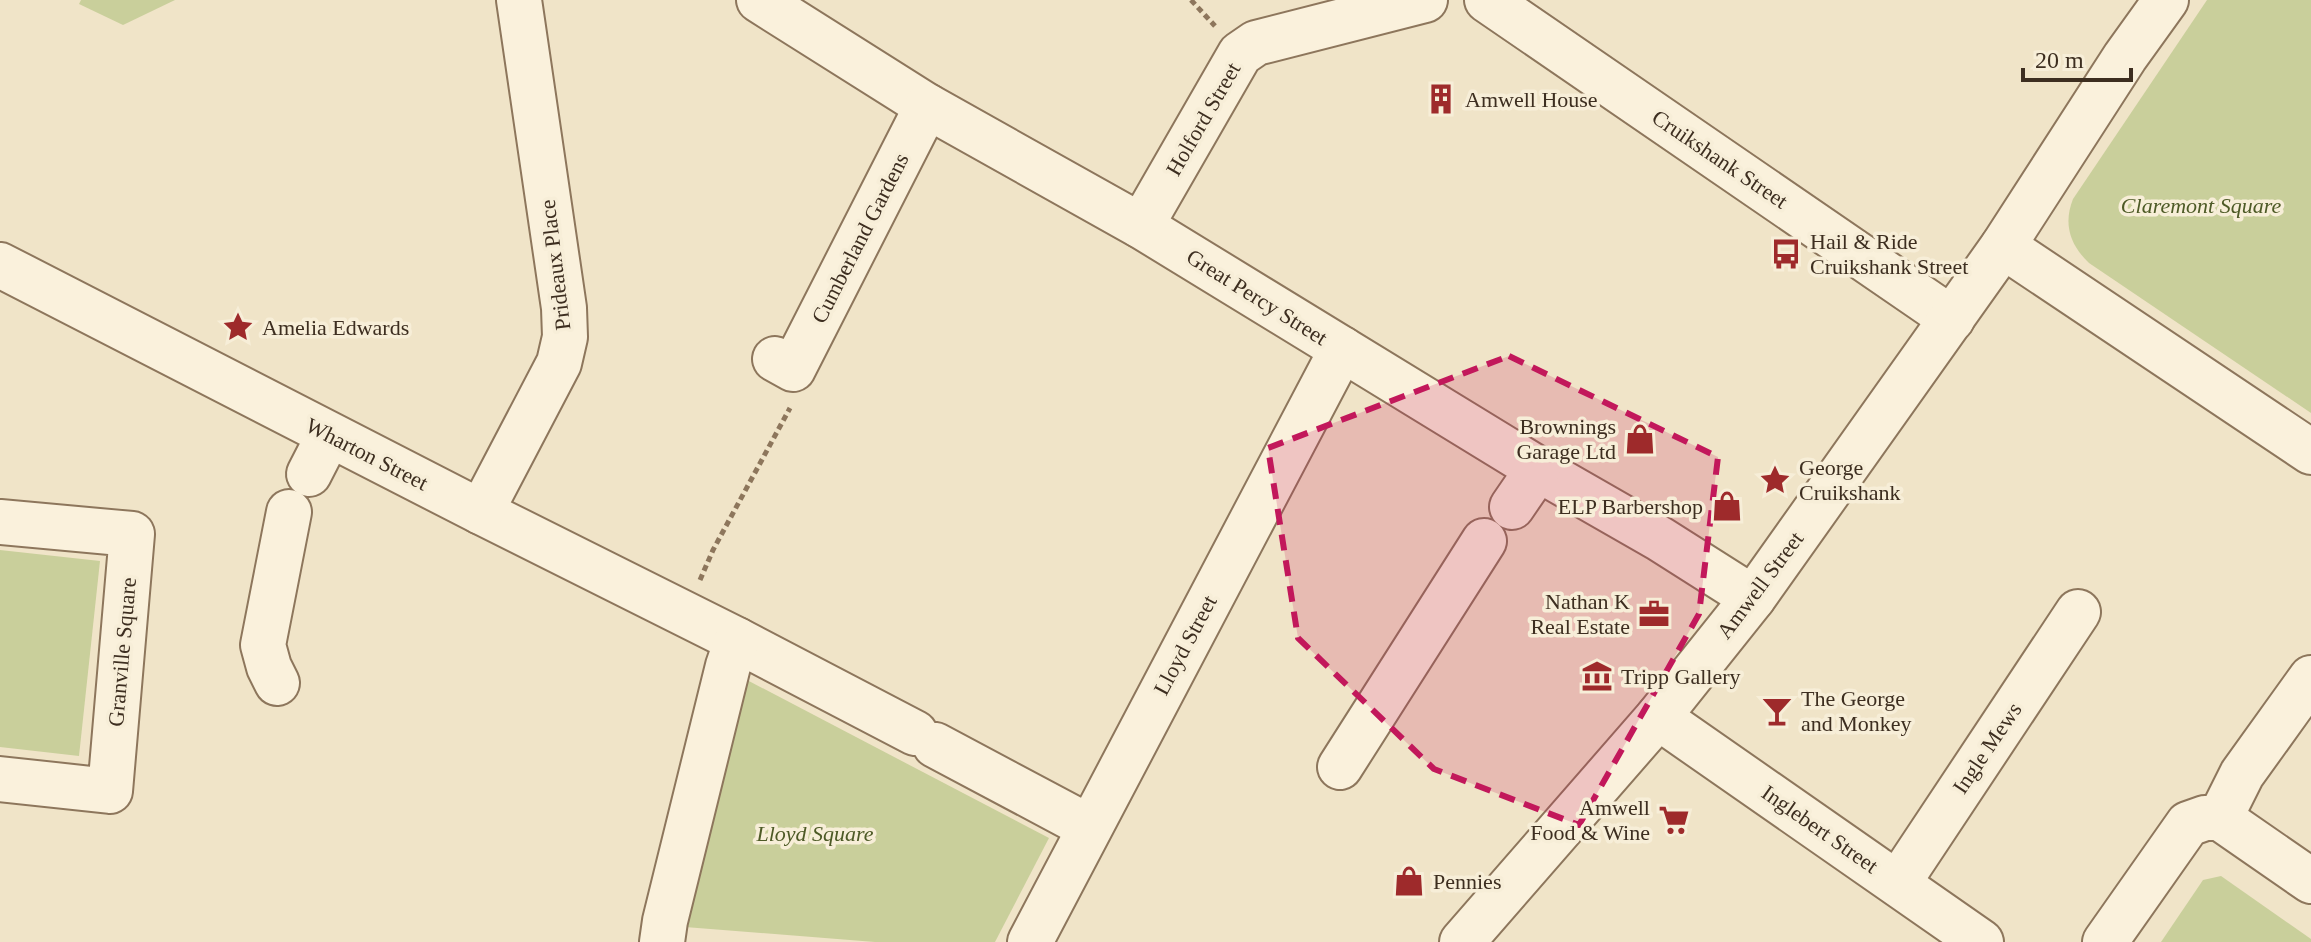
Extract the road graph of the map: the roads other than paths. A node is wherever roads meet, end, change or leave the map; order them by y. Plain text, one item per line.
1 (519, 0) edge
2 (759, 0) edge
3 (1425, 0) edge
4 (1487, 0) edge
5 (2166, 0) edge
6 (1349, 10) edge
7 (927, 106) junction
8 (1141, 226) junction
9 (2003, 246) junction
10 (0, 265) edge
11 (1952, 319) junction
12 (1342, 349) junction
13 (784, 364) road end
14 (329, 435) junction
15 (2311, 452) edge
16 (1538, 469) junction
17 (309, 474) dead end
18 (1512, 507) dead end
19 (289, 512) dead end
20 (481, 512) junction
21 (0, 522) edge
22 (1484, 541) dead end
23 (1753, 598) junction
24 (2078, 612) dead end
25 (737, 640) junction
26 (2311, 678) edge
27 (277, 683) dead end
28 (1658, 717) junction
29 (1340, 767) dead end
30 (0, 779) edge
31 (2220, 818) junction
32 (1089, 827) junction
33 (2311, 881) edge
34 (1898, 883) junction
35 (662, 942) edge
36 (1030, 942) edge
37 (1462, 942) edge
38 (1981, 942) edge
39 (2105, 942) edge

1 - 20 street, Prideaux Place
2 - 7 street, Great Percy Street
3 - 6 street, Holford Street
4 - 11 street, Cruikshank Street
5 - 9 street
6 - 8 street, Holford Street
7 - 8 street, Great Percy Street
7 - 13 street, Cumberland Gardens
8 - 12 street, Great Percy Street
9 - 11 street, Amwell Street
9 - 15 street
10 - 14 street, Wharton Street
11 - 23 street, Amwell Street
12 - 16 street, Great Percy Street
12 - 32 street, Lloyd Street
14 - 17 street
14 - 20 street, Wharton Street
16 - 18 street
16 - 23 street, Great Percy Street
19 - 27 street
20 - 25 street, Wharton Street
21 - 30 street, Granville Square
22 - 29 street
23 - 28 street, Amwell Street
24 - 34 street, Ingle Mews
25 - 32 street
25 - 35 street
26 - 31 street
28 - 34 street, Inglebert Street
28 - 37 street, Amwell Street
31 - 33 street
31 - 39 street
32 - 36 street, Lloyd Street
34 - 38 street, Inglebert Street

